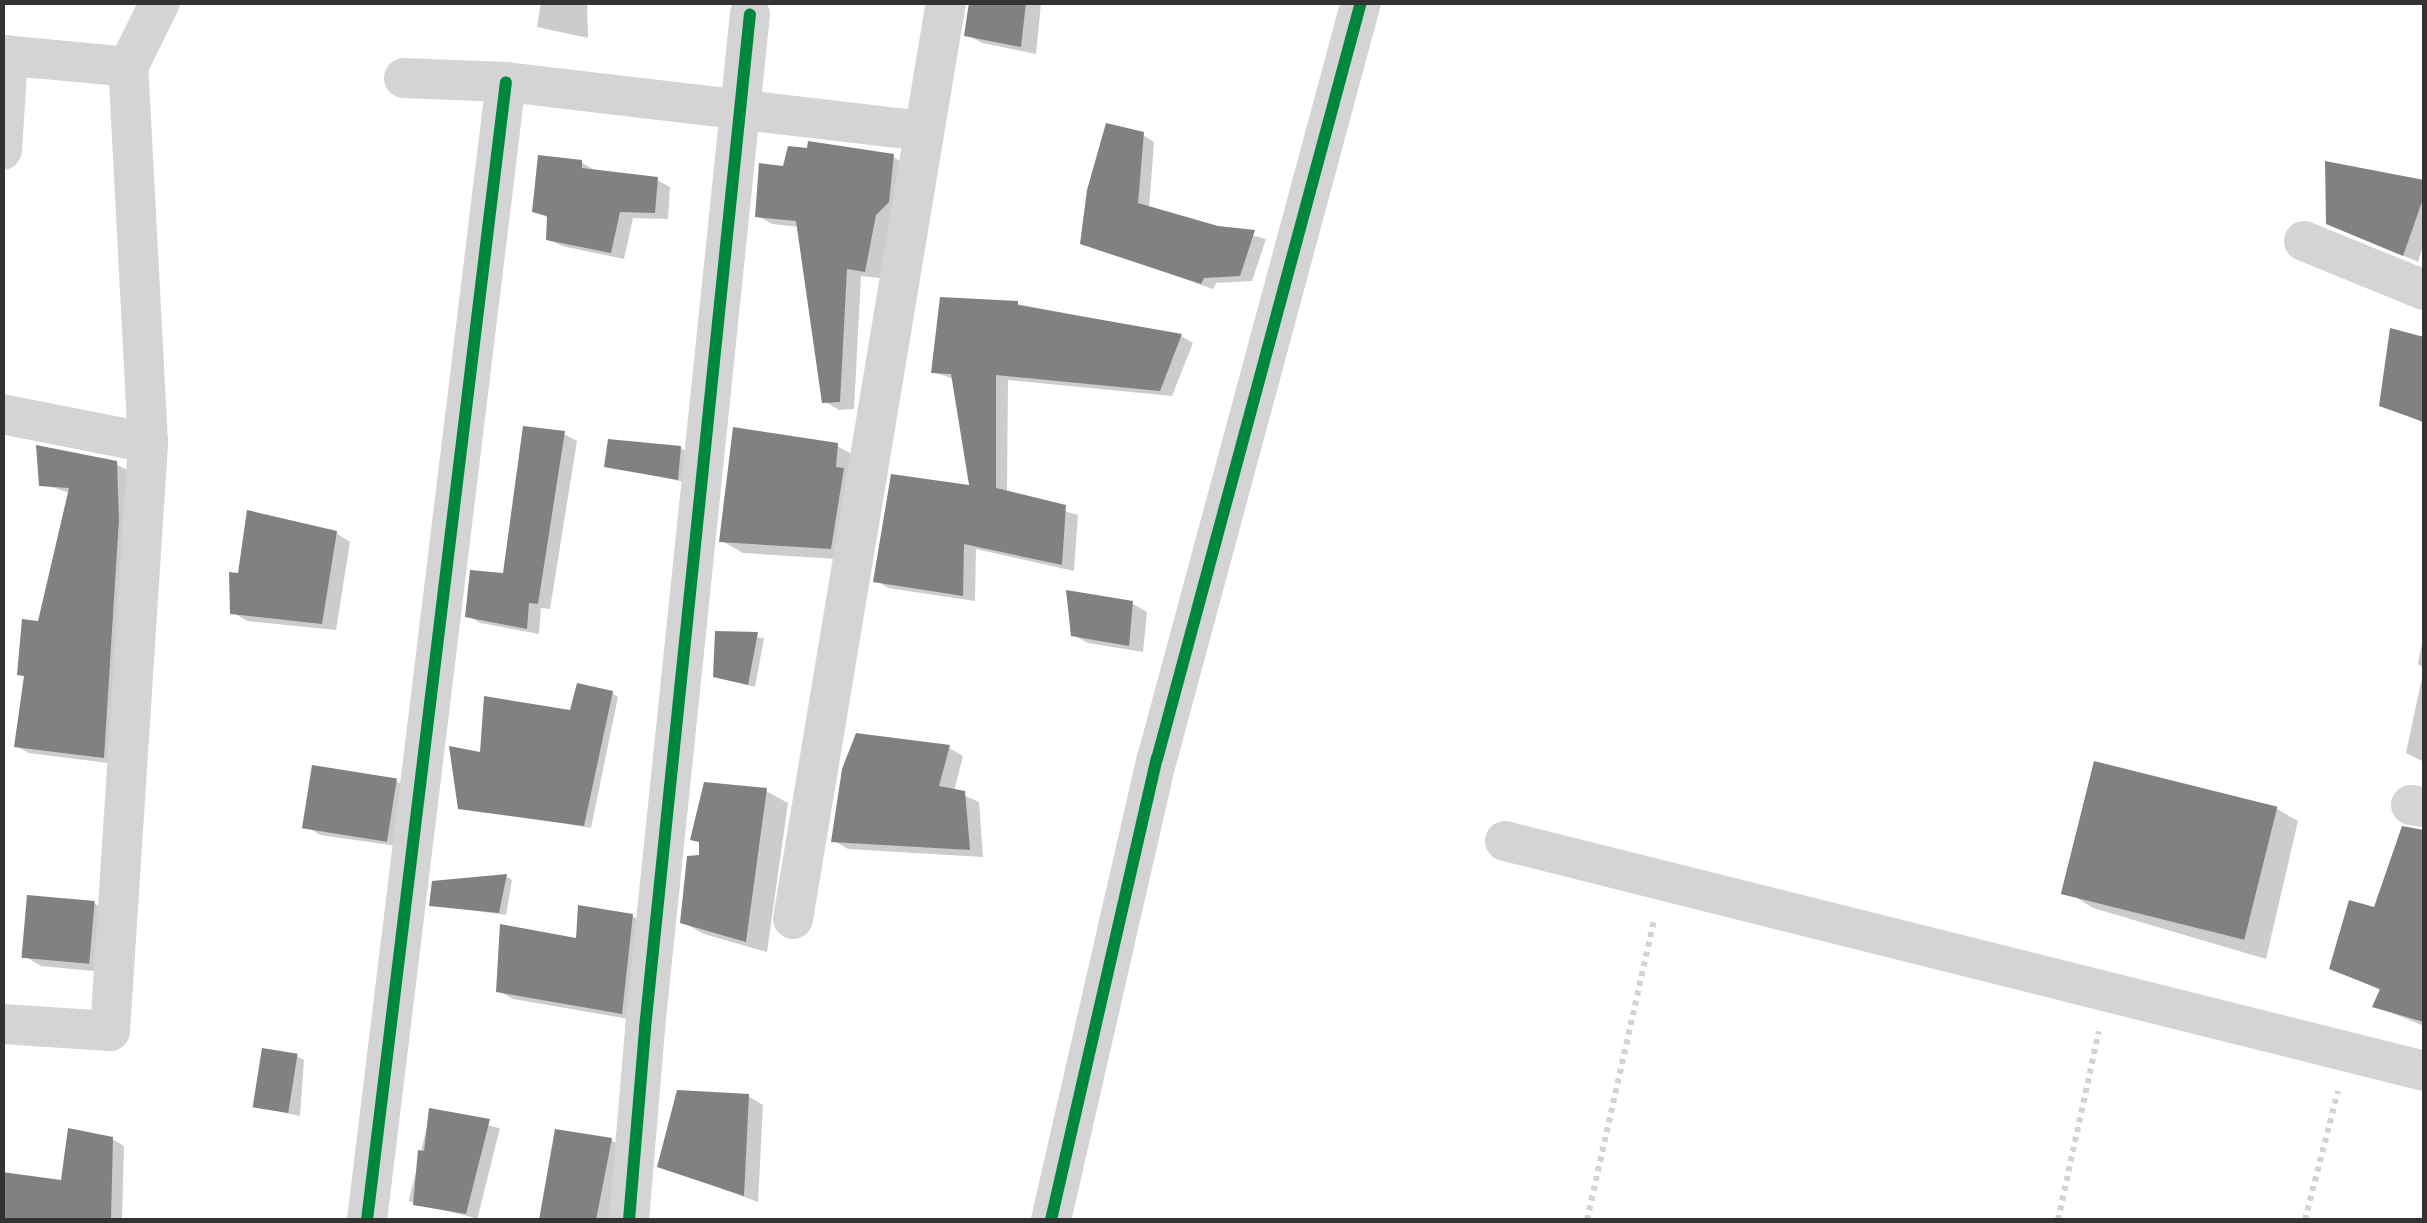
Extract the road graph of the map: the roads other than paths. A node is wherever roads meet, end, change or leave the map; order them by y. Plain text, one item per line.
1 (160, 2) edge
2 (946, 2) edge
3 (1361, 2) edge
4 (750, 14) dead end
5 (5, 55) edge
6 (128, 67) junction
7 (404, 78) dead end
8 (506, 82) junction
9 (740, 110) junction
10 (924, 131) junction
11 (2, 150) edge
12 (2304, 241) dead end
13 (2424, 290) edge
14 (2, 414) edge
15 (148, 443) junction
16 (1505, 841) dead end
17 (793, 919) dead end
18 (2, 1024) edge
19 (2424, 1072) edge
20 (367, 1220) edge
21 (629, 1220) edge
22 (1051, 1220) edge

1 - 6 street
2 - 10 street
3 - 22 street
4 - 9 street
5 - 6 street
5 - 11 street
6 - 15 street
7 - 8 street
8 - 9 street
8 - 20 street
9 - 10 street
9 - 21 street
10 - 17 street
12 - 13 street
14 - 15 street
15 - 18 street
16 - 19 street

